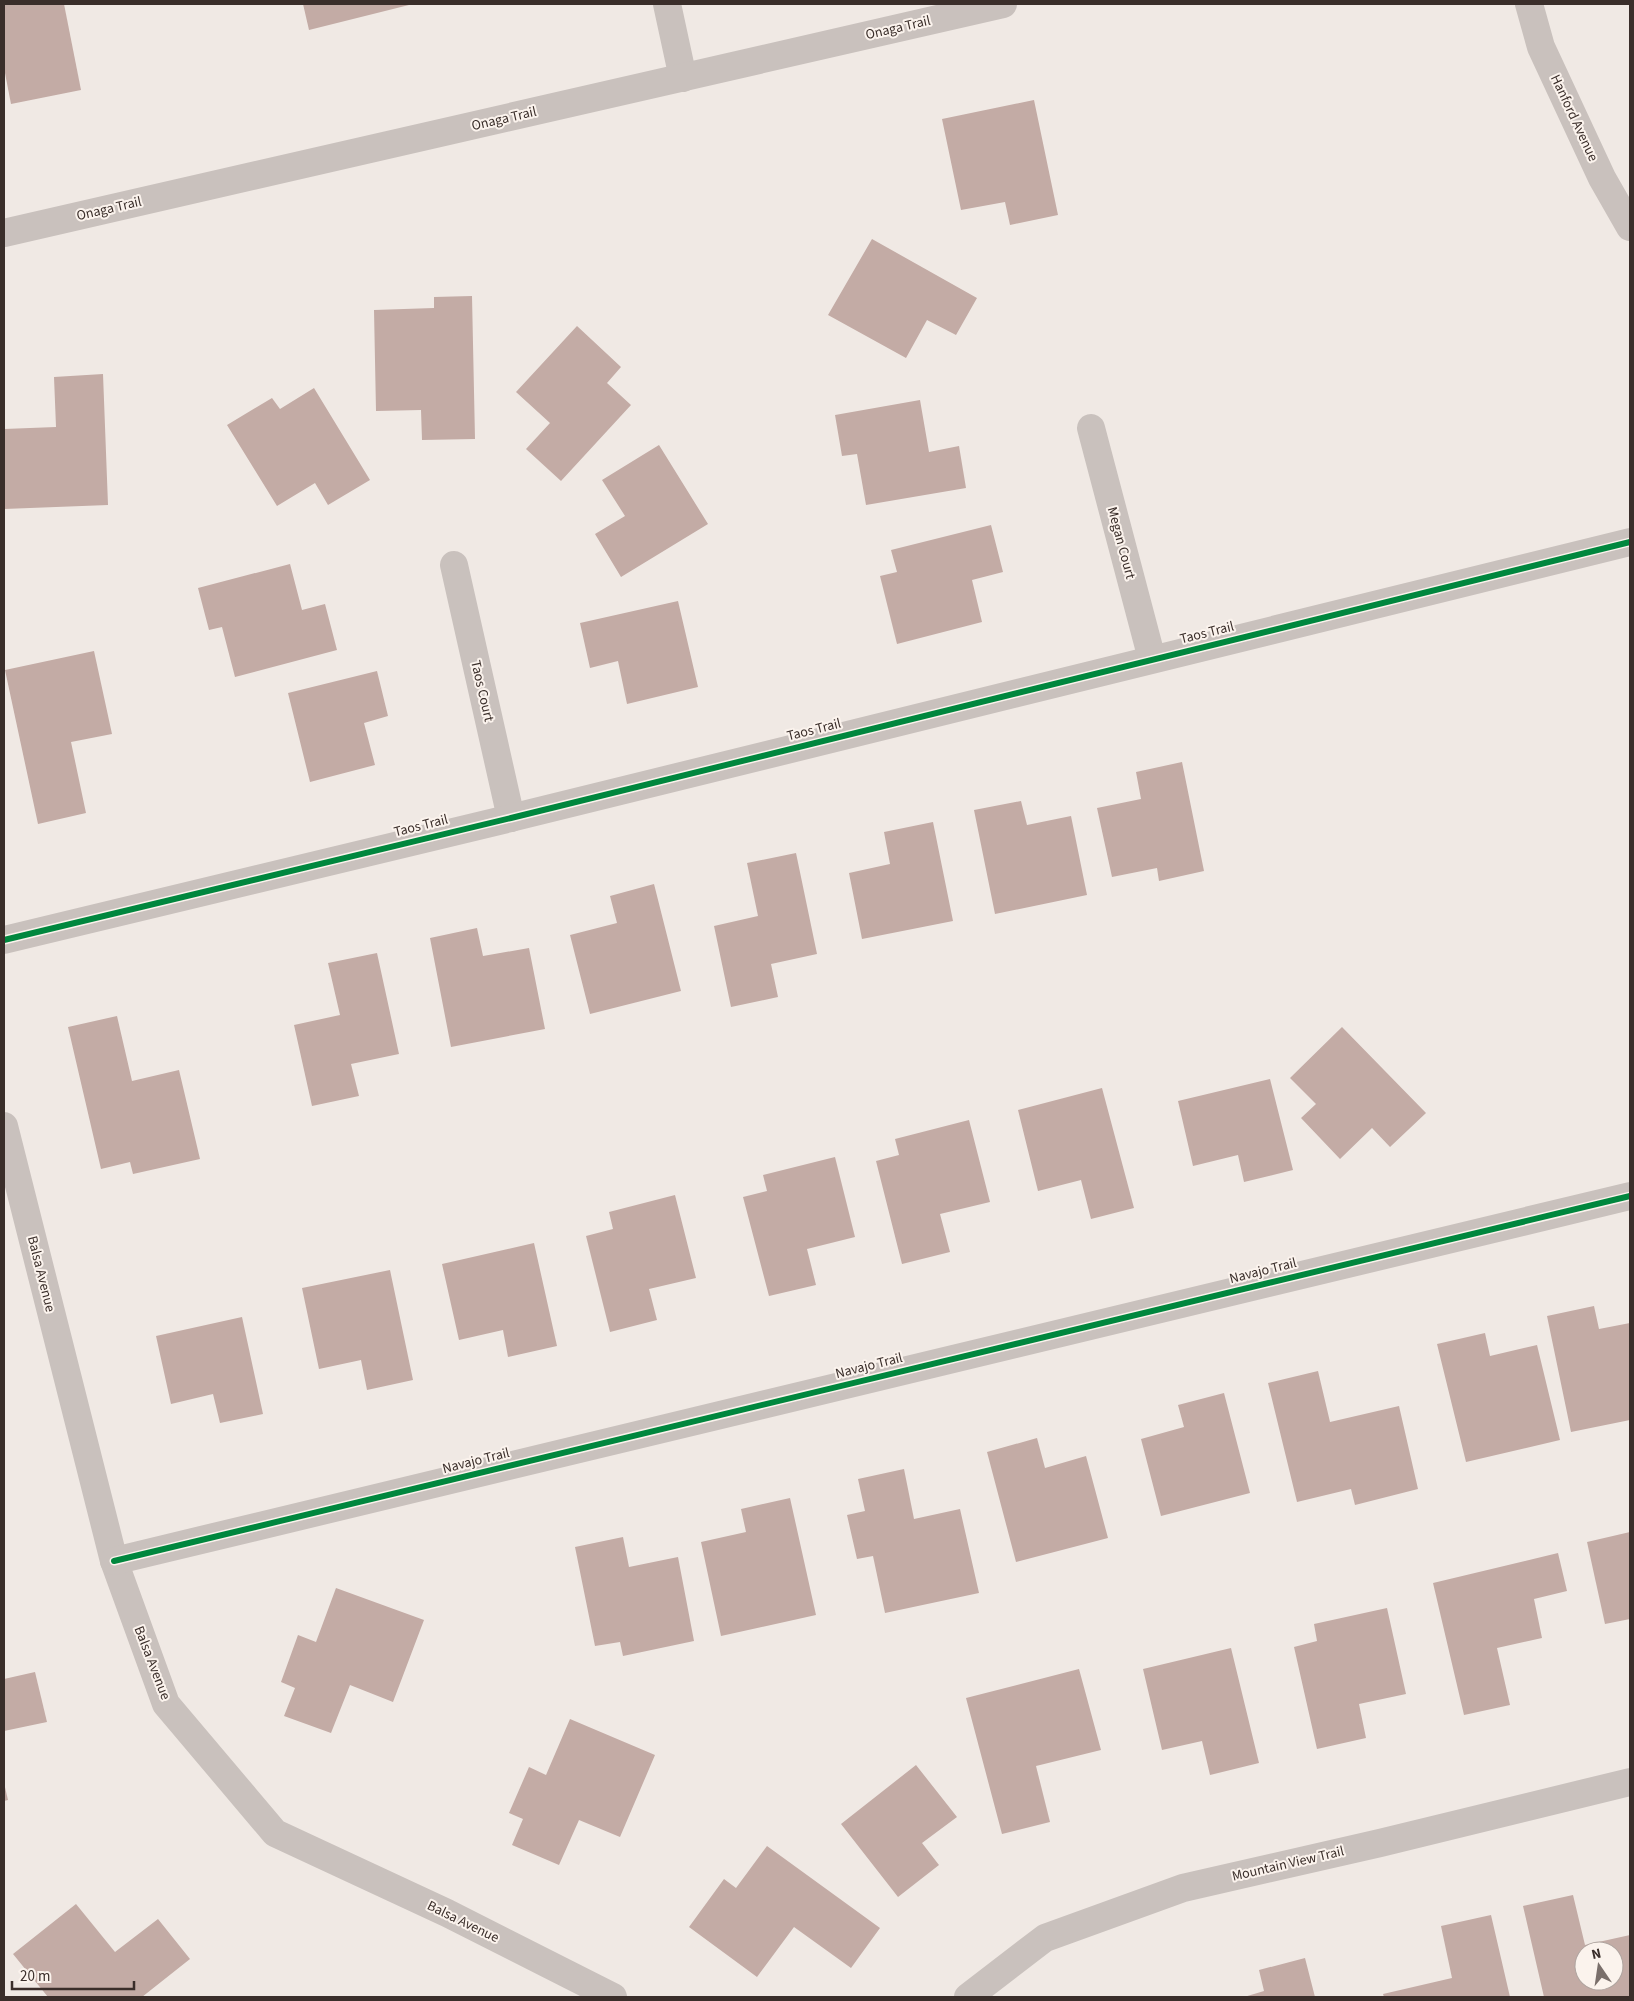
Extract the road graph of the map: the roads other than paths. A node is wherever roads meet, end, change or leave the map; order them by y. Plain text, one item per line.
1 (666, 4) edge
2 (1003, 4) edge
3 (1529, 4) edge
4 (683, 78) junction
5 (1630, 227) edge
6 (4, 233) edge
7 (1090, 428) dead end
8 (1630, 542) edge
9 (454, 565) dead end
10 (1152, 659) junction
11 (511, 818) junction
12 (4, 940) edge
13 (4, 1126) edge
14 (1630, 1196) edge
15 (114, 1561) junction
16 (1630, 1782) edge
17 (613, 1997) edge
18 (968, 1997) edge

1 - 4 street
2 - 4 street, Onaga Trail
3 - 5 street, Hanford Avenue
4 - 6 street, Onaga Trail
7 - 10 street, Megan Court
8 - 10 street, Taos Trail
9 - 11 street, Taos Court
10 - 11 street, Taos Trail
11 - 12 street, Taos Trail
13 - 15 street, Balsa Avenue
14 - 15 street, Navajo Trail
15 - 17 street, Balsa Avenue
16 - 18 street, Mountain View Trail

